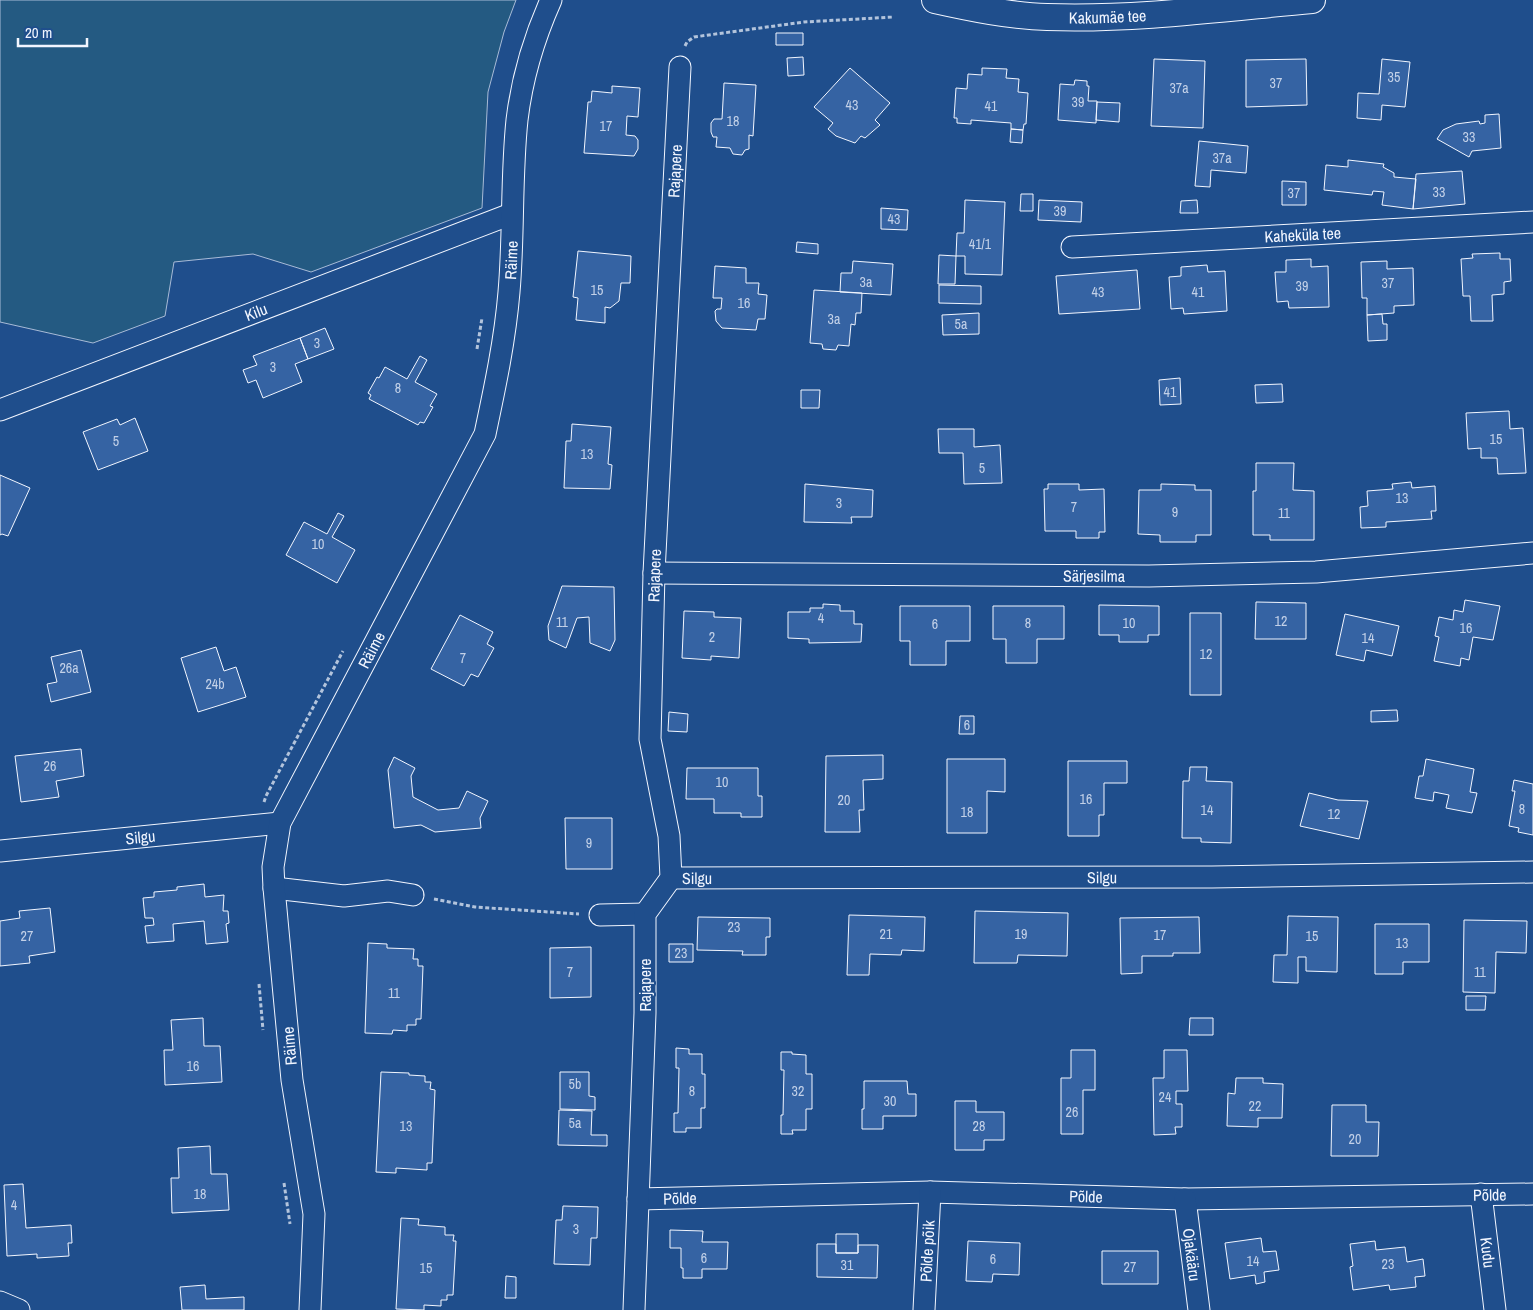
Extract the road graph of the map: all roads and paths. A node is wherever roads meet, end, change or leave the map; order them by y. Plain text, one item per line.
1 (551, 0) edge
2 (935, 0) edge
3 (1312, 0) edge
4 (1044, 9) edge
5 (894, 16) dead end
6 (680, 67) joint
7 (511, 214) junction
8 (1533, 222) edge
9 (1072, 247) dead end
10 (0, 410) edge
11 (1533, 552) edge
12 (654, 573) junction
13 (280, 823) junction
14 (0, 851) edge
15 (1533, 872) edge
16 (671, 878) junction
17 (274, 888) junction
18 (413, 895) joint
19 (645, 914) junction
20 (600, 915) joint
21 (930, 1192) junction
22 (1481, 1194) junction
23 (1533, 1194) edge
24 (638, 1199) junction
25 (1185, 1199) junction
26 (0, 1302) edge
27 (19, 1310) edge
28 (310, 1310) edge
29 (634, 1310) edge
30 (924, 1310) edge
31 (1199, 1310) edge
32 (1495, 1310) edge

1 - 7 street, Räime
2 - 4 street, Kakumäe tee
3 - 4 street, Kakumäe tee
5 - 6 path
6 - 12 street, Rajapere
7 - 10 street, Kilu
7 - 13 street, Räime
8 - 9 street, Kaheküla tee
11 - 12 street, Särjesilma
12 - 16 street, Rajapere
13 - 14 street, Silgu
13 - 17 street, Räime
15 - 16 street, Silgu
16 - 19 street
17 - 18 street
17 - 28 street, Räime
18 - 20 path
19 - 20 street
19 - 24 street, Rajapere
21 - 24 street, Põlde
21 - 25 street, Põlde
21 - 30 street, Põlde põik
22 - 23 street, Põlde
22 - 25 street, Põlde
22 - 32 street, Kudu
24 - 29 street, Rajapere
25 - 31 street, Ojakääru
26 - 27 street

